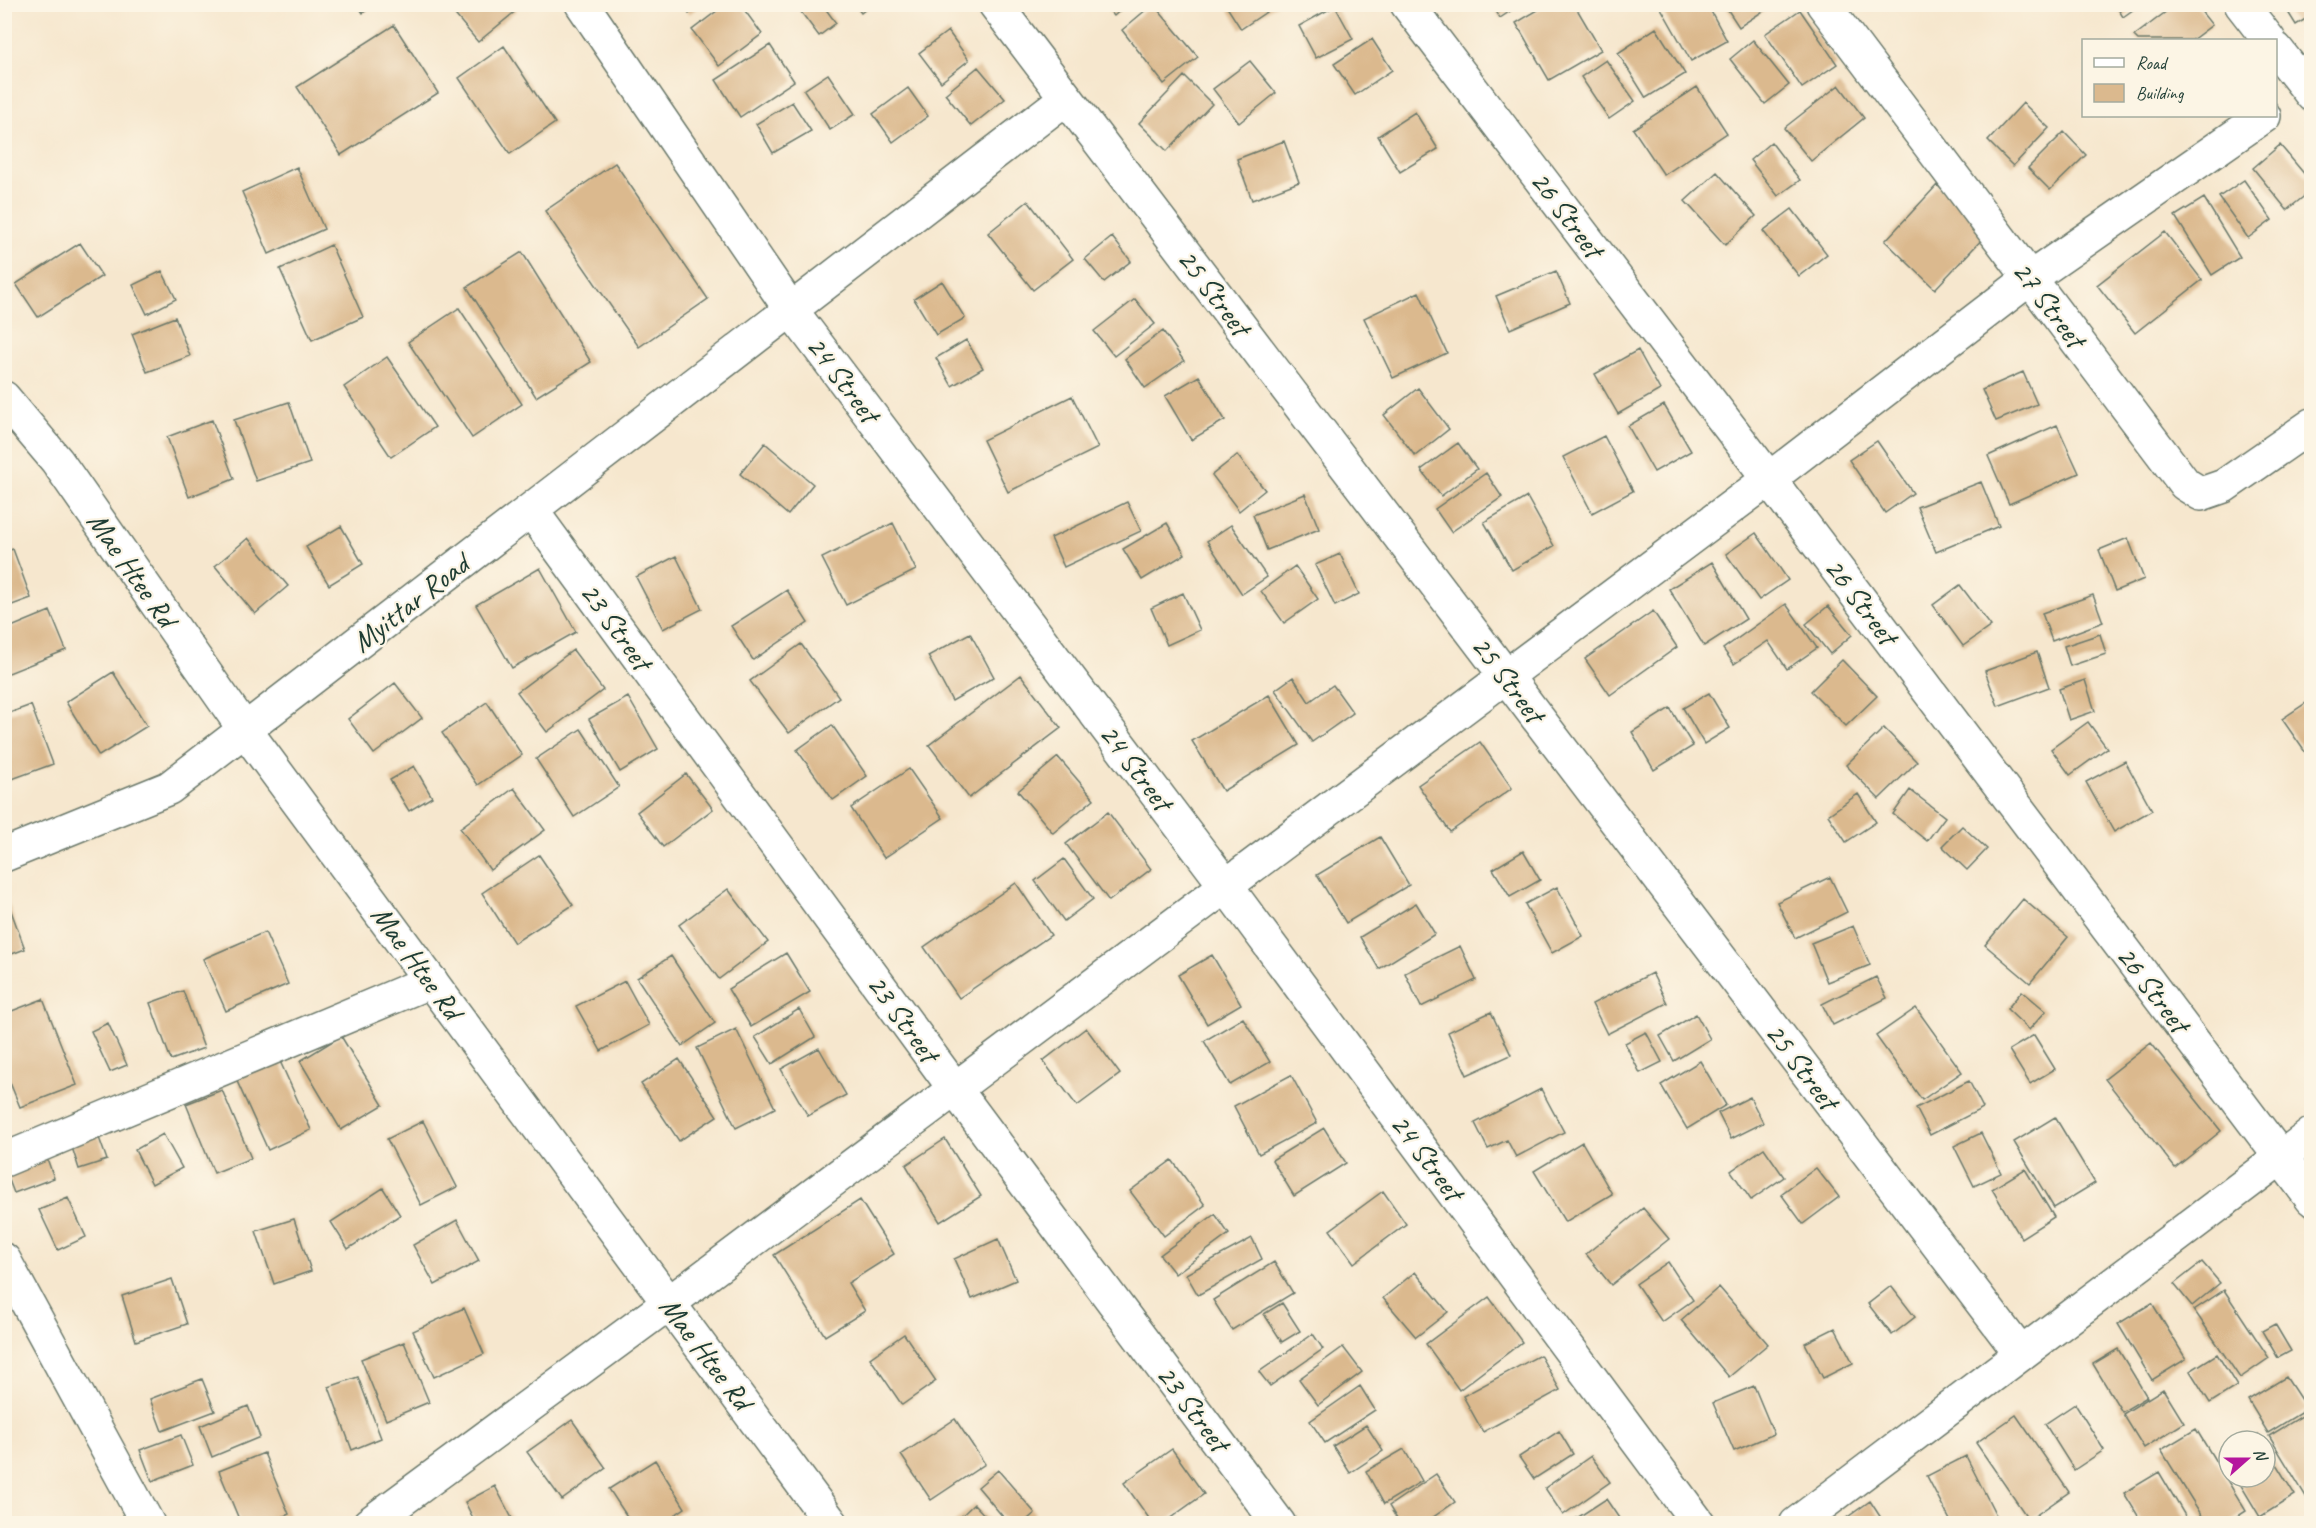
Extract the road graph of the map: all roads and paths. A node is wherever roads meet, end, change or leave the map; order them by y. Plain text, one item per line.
1 (582, 4) edge
2 (995, 4) edge
3 (1407, 4) edge
4 (1823, 4) edge
5 (2241, 4) edge
6 (2268, 39) edge
7 (2277, 50) edge
8 (2309, 88) edge
9 (1066, 98) junction
10 (2277, 106) edge
11 (2263, 117) edge
12 (2029, 279) junction
13 (791, 310) junction
14 (4, 399) edge
15 (2312, 425) edge
16 (1769, 479) junction
17 (531, 510) junction
18 (1506, 676) junction
19 (245, 730) junction
20 (4, 855) edge
21 (1226, 886) junction
22 (431, 981) junction
23 (955, 1089) junction
24 (2312, 1134) edge
25 (2280, 1158) junction
26 (4, 1160) edge
27 (2312, 1199) edge
28 (4, 1260) edge
29 (669, 1304) junction
30 (2021, 1354) junction
31 (148, 1524) edge
32 (369, 1524) edge
33 (832, 1524) edge
34 (1279, 1524) edge
35 (1699, 1524) edge
36 (1796, 1524) edge

1 - 13 street, 24 Street
2 - 9 street, 25 Street
3 - 16 street, 26 Street
4 - 12 street, 27 Street
5 - 6 street
7 - 8 street
8 - 10 street
9 - 13 street, Myittar Road
9 - 18 street, 25 Street
11 - 12 street
12 - 15 street, 27 Street
12 - 16 street
13 - 17 street, Myittar Road
13 - 21 street, 24 Street
14 - 19 street, Mae Htee Rd
16 - 18 street
16 - 25 street, 26 Street
17 - 19 street, Myittar Road
17 - 23 street, 23 Street
18 - 21 street
18 - 30 street, 25 Street
19 - 20 street, Myittar Road
19 - 22 street, Mae Htee Rd
21 - 23 street
21 - 35 street, 24 Street
22 - 26 street
22 - 29 street, Mae Htee Rd
23 - 29 street
23 - 34 street, 23 Street
24 - 25 street
25 - 27 street, 26 Street
25 - 30 street
28 - 31 street
29 - 32 street
29 - 33 street, Mae Htee Rd
30 - 36 street

